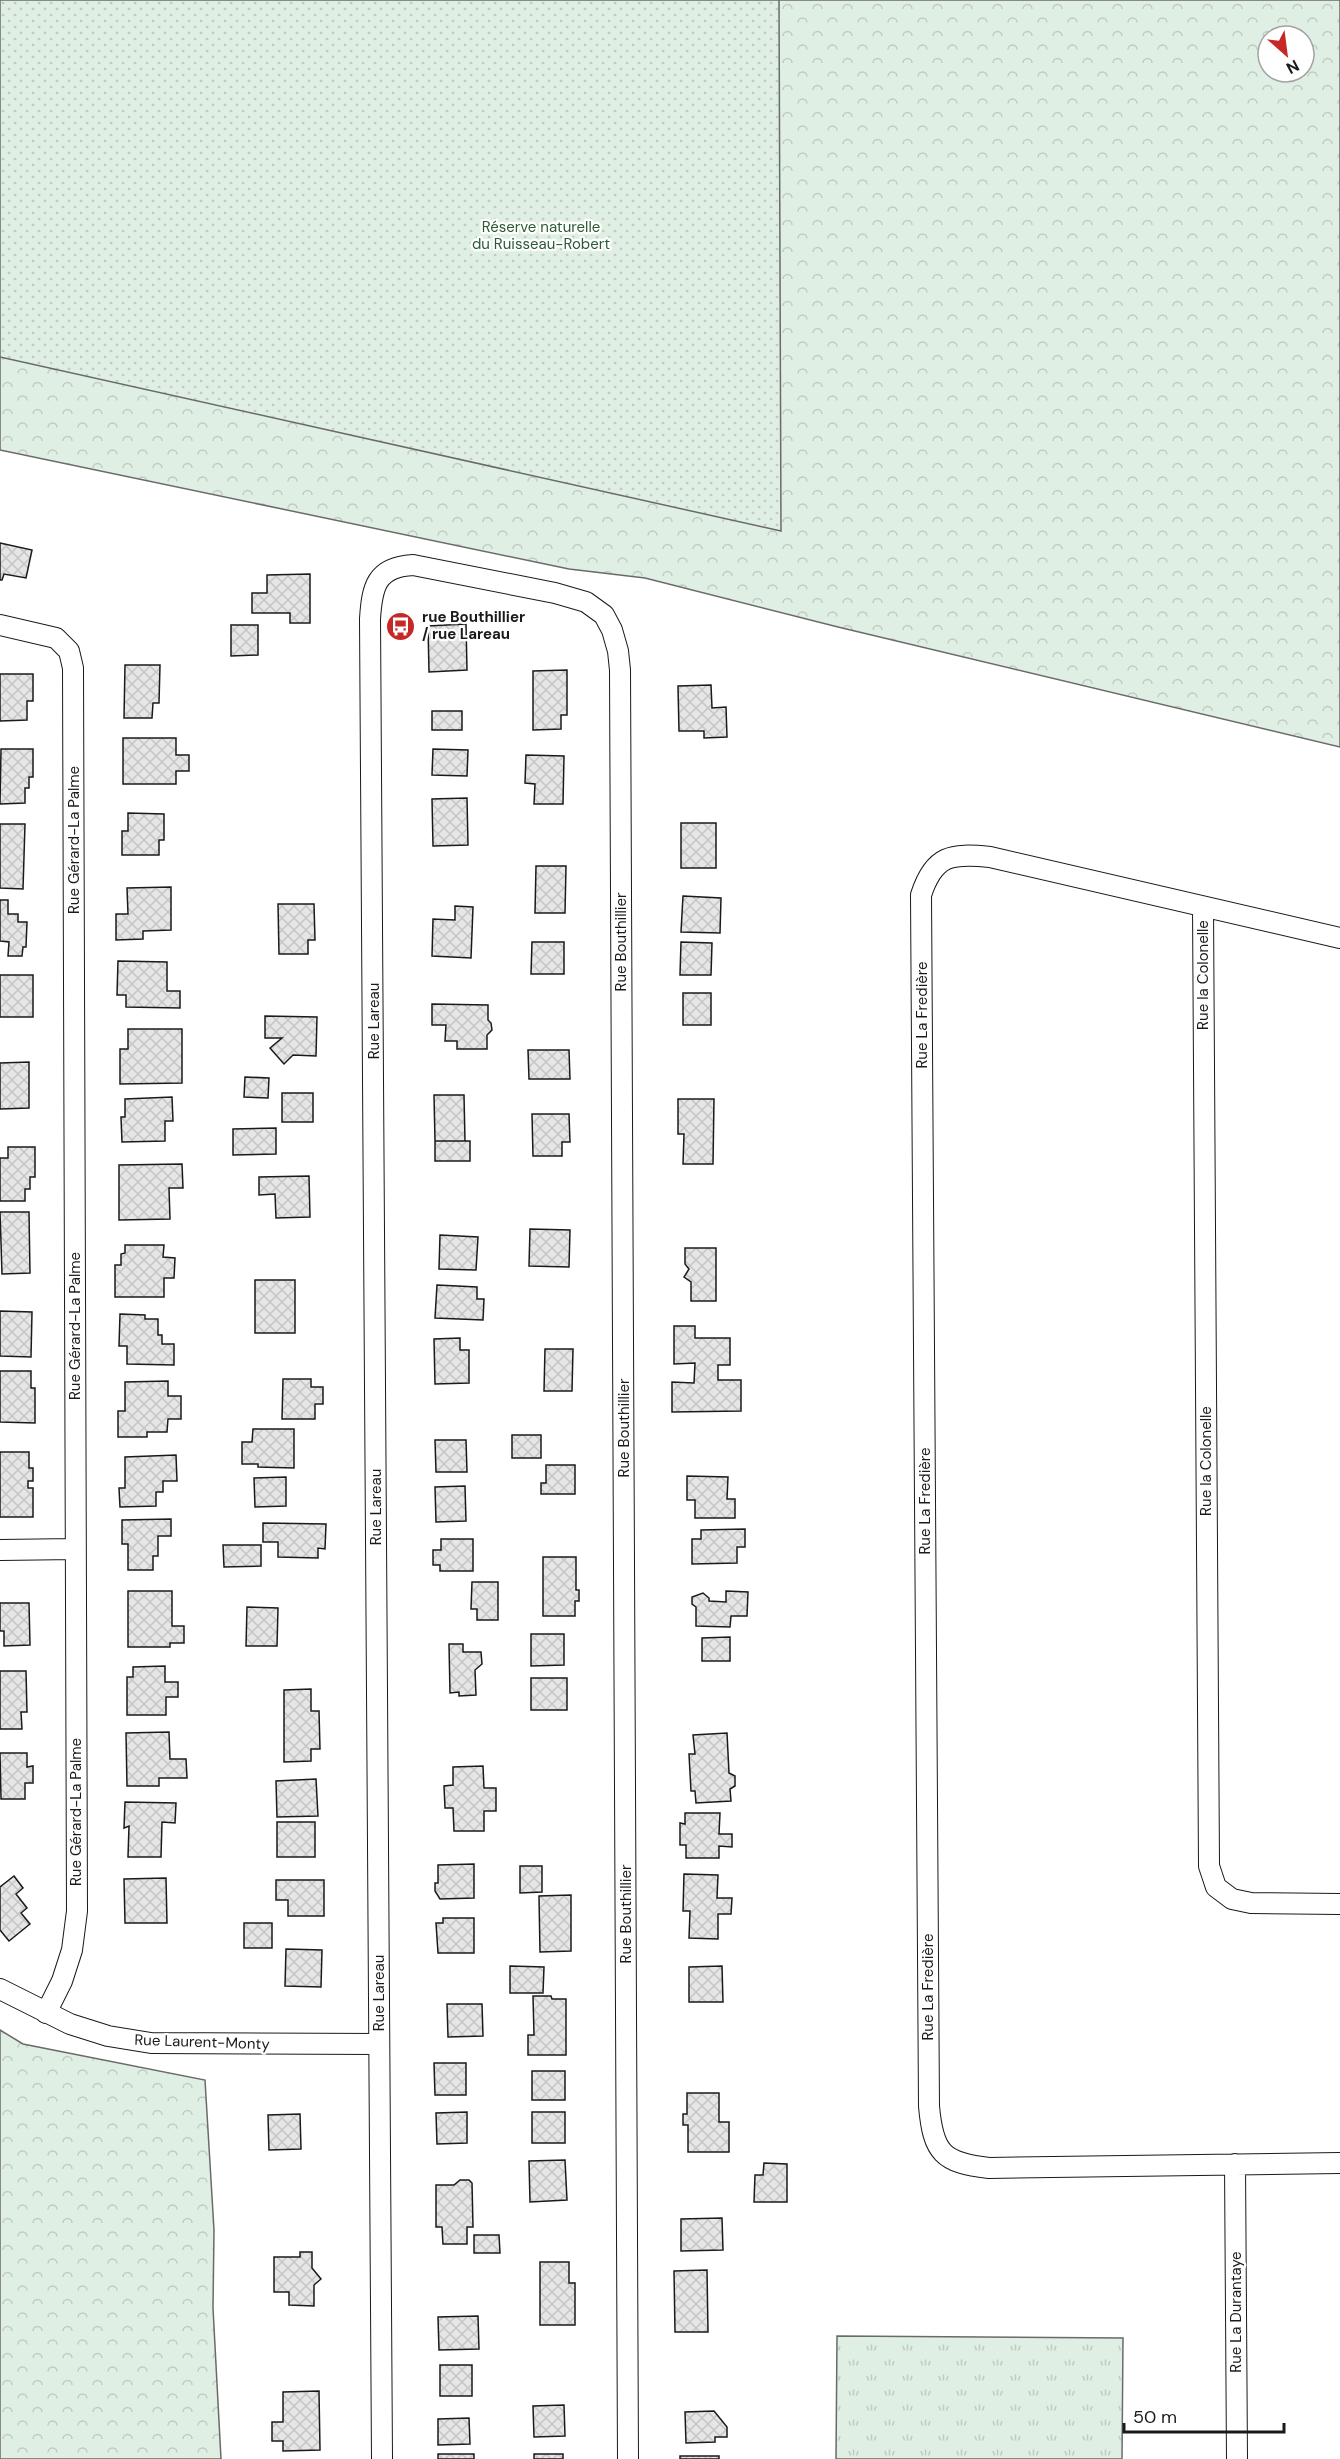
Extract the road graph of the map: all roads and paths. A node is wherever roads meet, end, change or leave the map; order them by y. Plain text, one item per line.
1 (396, 566) joint
2 (0, 625) edge
3 (1203, 907) junction
4 (1340, 938) edge
5 (75, 1549) junction
6 (0, 1550) edge
7 (1340, 1904) edge
8 (0, 1989) edge
9 (46, 2013) junction
10 (379, 2044) junction
11 (1340, 2163) edge
12 (1235, 2164) junction
13 (382, 2459) edge
14 (628, 2459) edge
15 (1237, 2459) edge

1 - 10 street, Rue Lareau
1 - 14 street, Rue Bouthillier
2 - 5 street, Rue Gérard-La Palme
3 - 4 street, Rue La Fredière
3 - 7 street, Rue la Colonelle
3 - 12 street, Rue La Fredière
5 - 6 street
5 - 9 street, Rue Gérard-La Palme
8 - 9 street, Rue Laurent-Monty
9 - 10 street, Rue Laurent-Monty
10 - 13 street, Rue Lareau
11 - 12 street, Rue La Fredière
12 - 15 street, Rue La Durantaye

